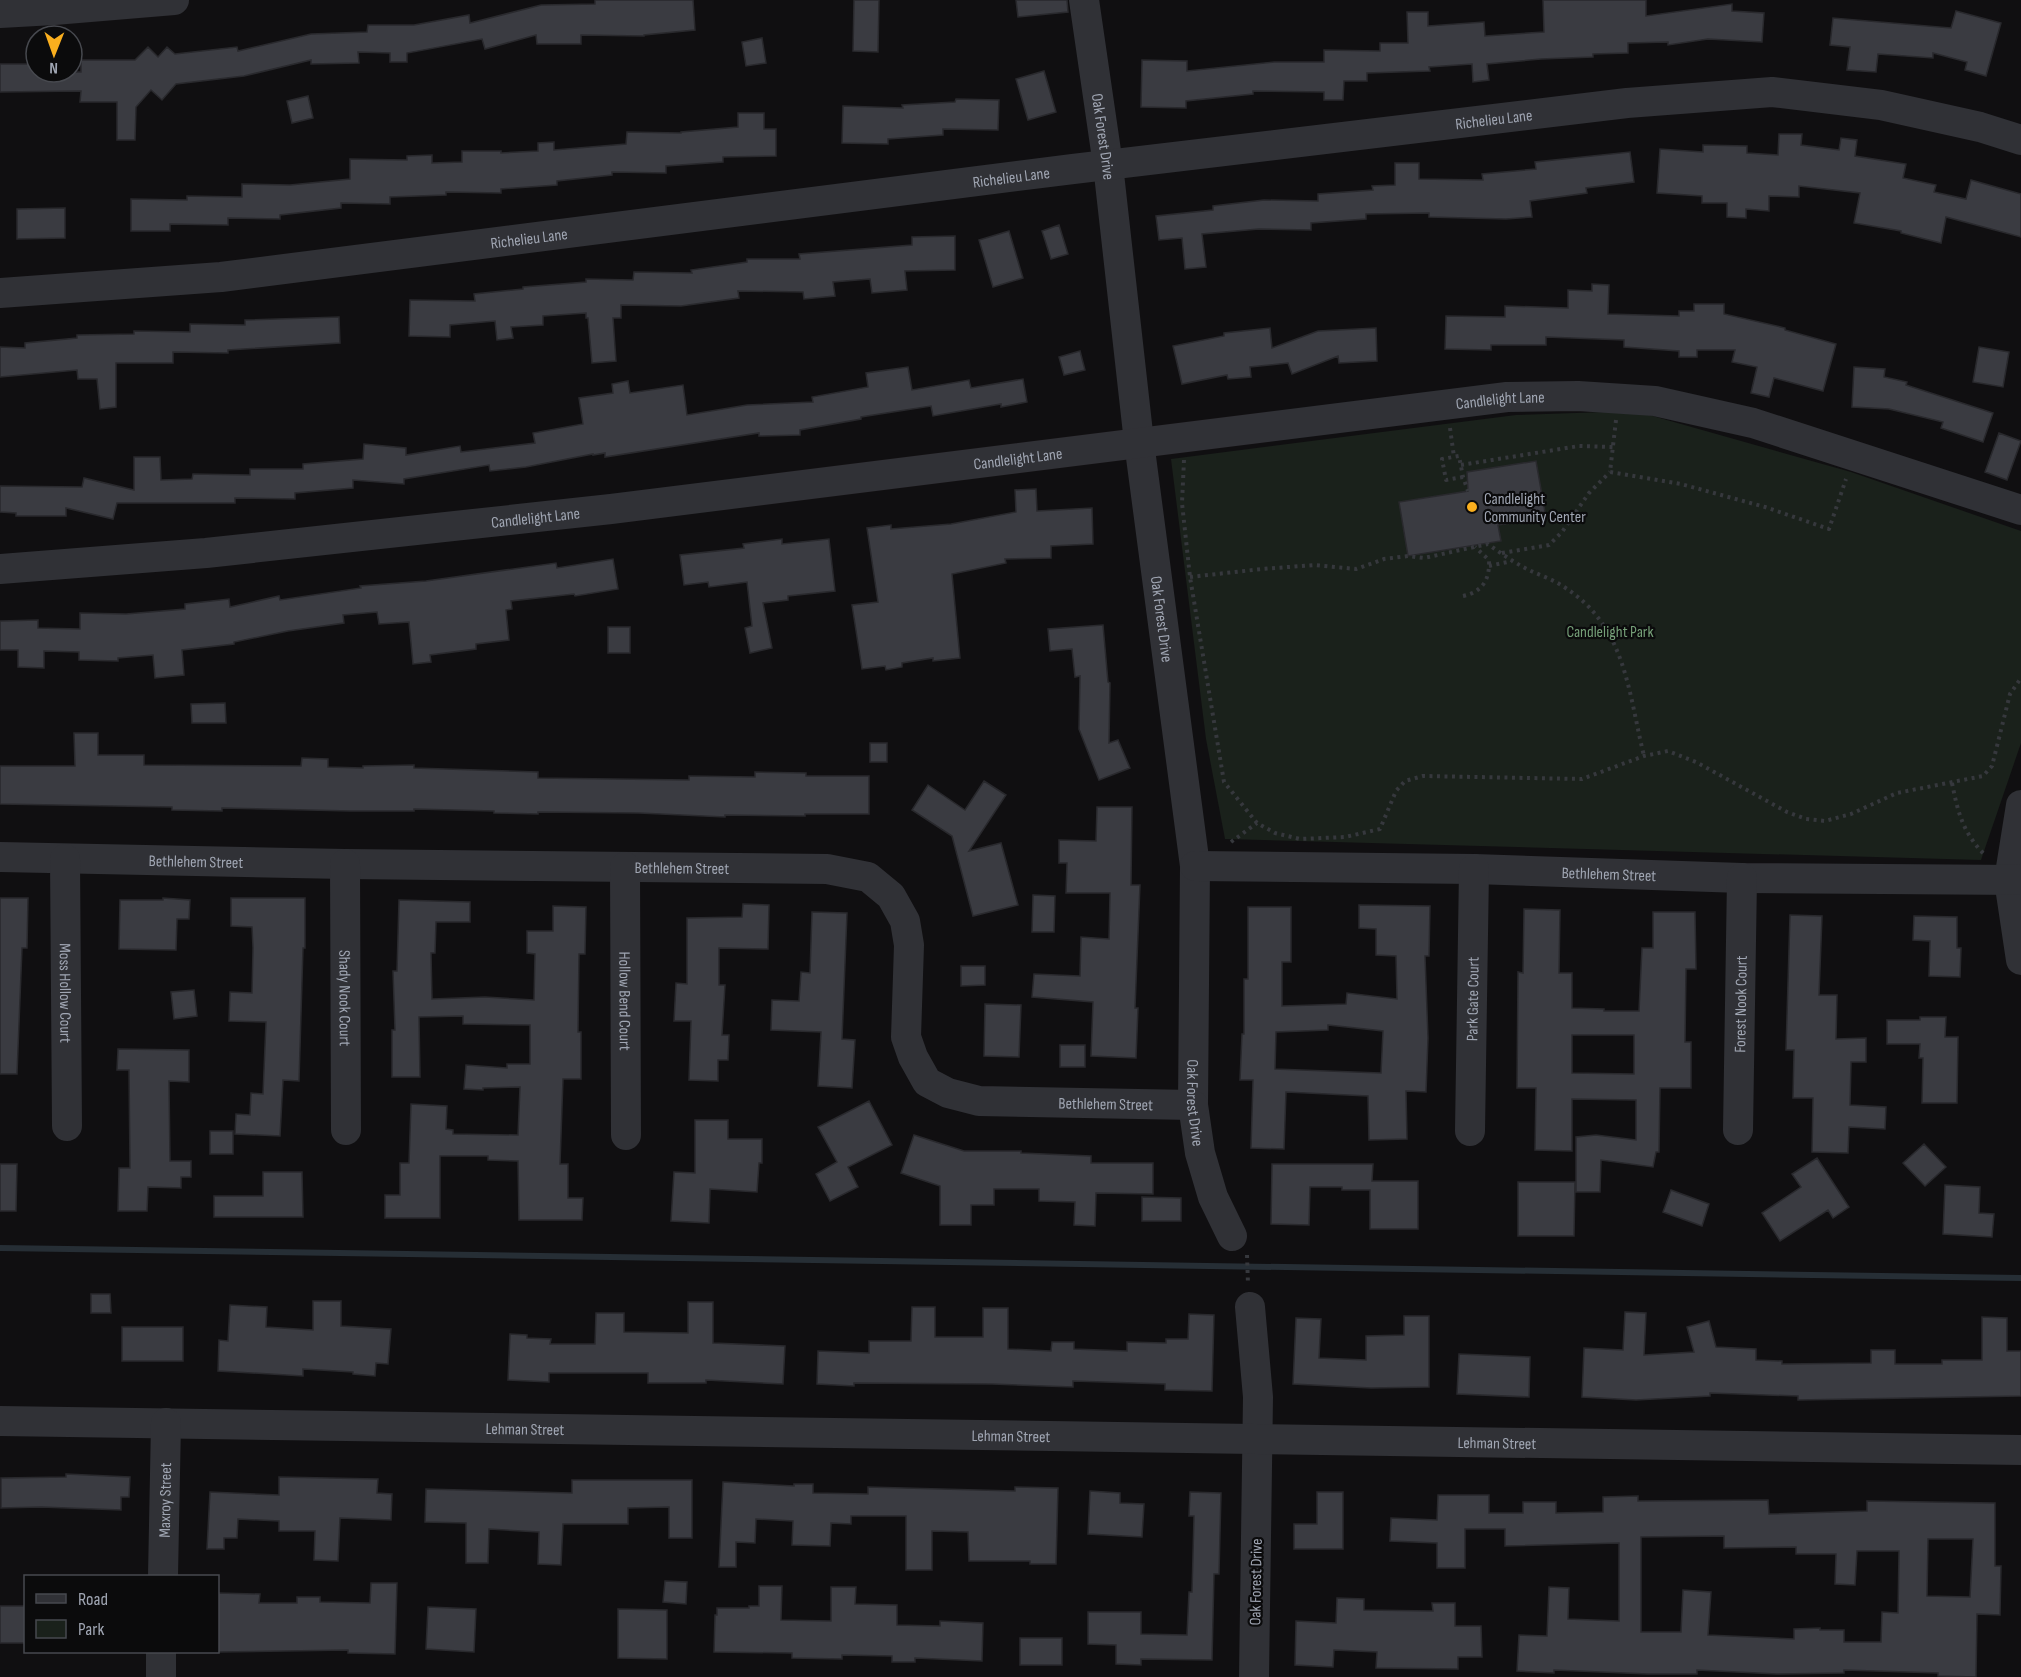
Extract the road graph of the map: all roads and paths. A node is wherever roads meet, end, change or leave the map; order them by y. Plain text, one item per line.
1 (174, 0) edge
2 (1084, 0) edge
3 (0, 13) edge
4 (2021, 140) edge
5 (1108, 165) junction
6 (0, 292) edge
7 (1617, 399) junction
8 (1179, 437) junction
9 (1139, 442) junction
10 (1613, 447) junction
11 (1461, 465) junction
12 (1610, 472) junction
13 (1847, 476) dead end
14 (1463, 477) junction
15 (1468, 491) dead end
16 (2021, 510) edge
17 (1475, 547) junction
18 (1501, 554) junction
19 (1513, 561) junction
20 (1490, 566) junction
21 (0, 569) edge
22 (1190, 577) junction
23 (1463, 596) dead end
24 (2021, 678) edge
25 (1644, 756) junction
26 (1952, 783) junction
27 (2021, 805) edge
28 (0, 857) edge
29 (65, 859) junction
30 (345, 864) junction
31 (1196, 866) junction
32 (625, 867) junction
33 (1474, 868) junction
34 (1742, 878) junction
35 (2015, 880) edge
36 (2021, 960) edge
37 (1193, 1104) junction
38 (67, 1126) dead end
39 (346, 1130) dead end
40 (1738, 1130) dead end
41 (1470, 1131) dead end
42 (626, 1135) dead end
43 (1240, 1244) joint
44 (1249, 1296) joint
45 (0, 1421) edge
46 (166, 1423) junction
47 (1257, 1438) junction
48 (2021, 1450) edge
49 (163, 1575) edge
50 (161, 1653) edge
51 (160, 1677) edge
52 (1254, 1677) edge

1 - 3 street
2 - 5 street, Oak Forest Drive
4 - 5 street, Richelieu Lane
5 - 6 street, Richelieu Lane
5 - 9 street, Oak Forest Drive
7 - 8 street, Candlelight Lane
7 - 10 path
7 - 16 street, Candlelight Lane
8 - 9 street, Candlelight Lane
8 - 22 path
9 - 21 street, Candlelight Lane
9 - 31 street, Oak Forest Drive
10 - 11 path
10 - 12 path
11 - 14 path
11 - 14 path
12 - 13 path
12 - 18 path
14 - 15 path
17 - 18 path
17 - 20 path
17 - 22 path
18 - 19 path
19 - 20 path
19 - 25 path
20 - 23 path
22 - 25 path
24 - 26 path
25 - 26 path
26 - 35 path
27 - 35 street
28 - 29 street, Bethlehem Street
29 - 30 street, Bethlehem Street
29 - 38 street, Moss Hollow Court
30 - 32 street, Bethlehem Street
30 - 39 street, Shady Nook Court
31 - 33 street, Bethlehem Street
31 - 37 street, Oak Forest Drive
32 - 37 street, Bethlehem Street
32 - 42 street, Hollow Bend Court
33 - 34 street, Bethlehem Street
33 - 41 street, Park Gate Court
34 - 35 street, Bethlehem Street
34 - 40 street, Forest Nook Court
35 - 36 street
37 - 43 street, Oak Forest Drive
43 - 44 path
44 - 47 street, Oak Forest Drive
45 - 46 street, Lehman Street
46 - 47 street, Lehman Street
46 - 49 street, Maxroy Street
47 - 48 street, Lehman Street
47 - 52 street, Oak Forest Drive
50 - 51 street

